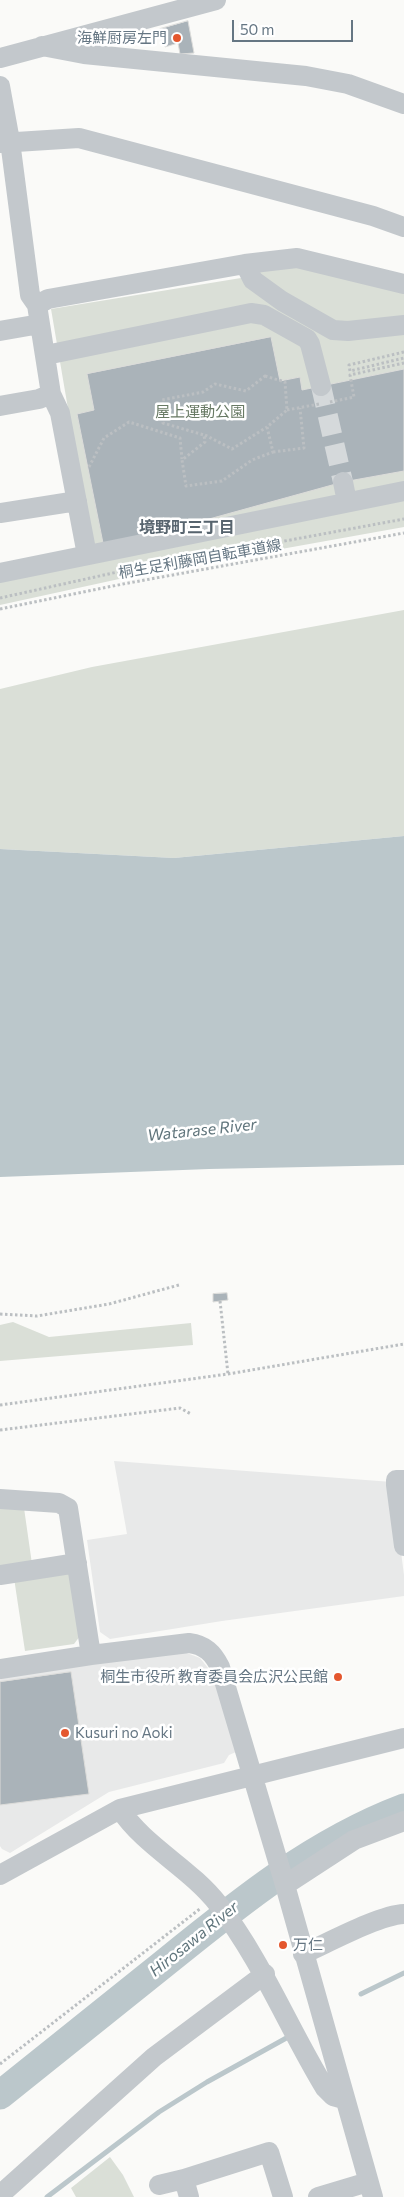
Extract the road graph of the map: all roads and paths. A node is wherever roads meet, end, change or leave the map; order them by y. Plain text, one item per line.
1 (216, 0) edge
2 (42, 46) junction
3 (0, 58) edge
4 (0, 86) edge
5 (404, 104) edge
6 (5, 142) edge
7 (404, 227) edge
8 (245, 264) junction
9 (404, 284) edge
10 (39, 321) junction
11 (404, 325) edge
12 (0, 331) edge
13 (404, 352) edge
14 (46, 355) junction
15 (404, 358) edge
16 (404, 363) edge
17 (350, 375) dead end
18 (321, 386) tunnel mouth
19 (51, 394) junction
20 (0, 406) edge
21 (300, 408) dead end
22 (267, 427) junction
23 (204, 435) junction
24 (273, 452) junction
25 (182, 460) junction
26 (88, 469) dead end
27 (343, 482) tunnel mouth
28 (404, 491) edge
29 (77, 501) junction
30 (347, 502) junction
31 (0, 513) edge
32 (404, 519) edge
33 (404, 532) edge
34 (87, 556) junction
35 (0, 573) edge
36 (0, 598) edge
37 (0, 609) edge
38 (179, 1285) dead end
39 (220, 1301) dead end
40 (0, 1314) edge
41 (404, 1344) edge
42 (228, 1374) junction
43 (0, 1404) edge
44 (191, 1414) dead end
45 (0, 1430) edge
46 (404, 1480) edge
47 (0, 1499) edge
48 (404, 1546) edge
49 (77, 1563) junction
50 (0, 1575) edge
51 (91, 1655) junction
52 (0, 1669) edge
53 (404, 1738) edge
54 (250, 1776) junction
55 (120, 1809) junction
56 (404, 1821) edge
57 (2, 1870) edge
58 (284, 1884) junction
59 (214, 1900) junction
60 (404, 1914) edge
61 (303, 1954) junction
62 (265, 1974) junction
63 (0, 2064) edge
64 (344, 2099) junction
65 (159, 2185) dead end
66 (187, 2188) edge
67 (370, 2189) edge
68 (0, 2195) edge
69 (283, 2197) edge
70 (318, 2197) edge

1 - 2 street
2 - 3 street
2 - 5 street
4 - 6 street
6 - 7 street
6 - 10 street
8 - 9 street
8 - 10 street
8 - 11 street
10 - 12 street
10 - 14 street
13 - 15 path
14 - 18 street
14 - 19 street
16 - 17 path
19 - 20 street
19 - 29 street
21 - 24 path
22 - 23 path
22 - 23 path
22 - 24 path
23 - 25 path
24 - 25 path
25 - 26 path
27 - 30 street
28 - 30 street
29 - 31 street
29 - 34 street
30 - 34 street
32 - 36 path
33 - 37 path, 桐生足利藤岡自転車道線
34 - 35 street
38 - 40 path
39 - 42 path
41 - 42 path
42 - 43 path
44 - 45 path
46 - 48 street
47 - 49 street
49 - 50 street
49 - 51 street
51 - 52 street
51 - 54 street
53 - 54 street
54 - 55 street
54 - 58 street
55 - 57 street
55 - 59 street
56 - 58 street
58 - 61 street
59 - 62 street
59 - 63 path
60 - 61 street
61 - 64 street
62 - 64 street
62 - 68 street
64 - 67 street
65 - 66 street
66 - 69 street
67 - 70 street

